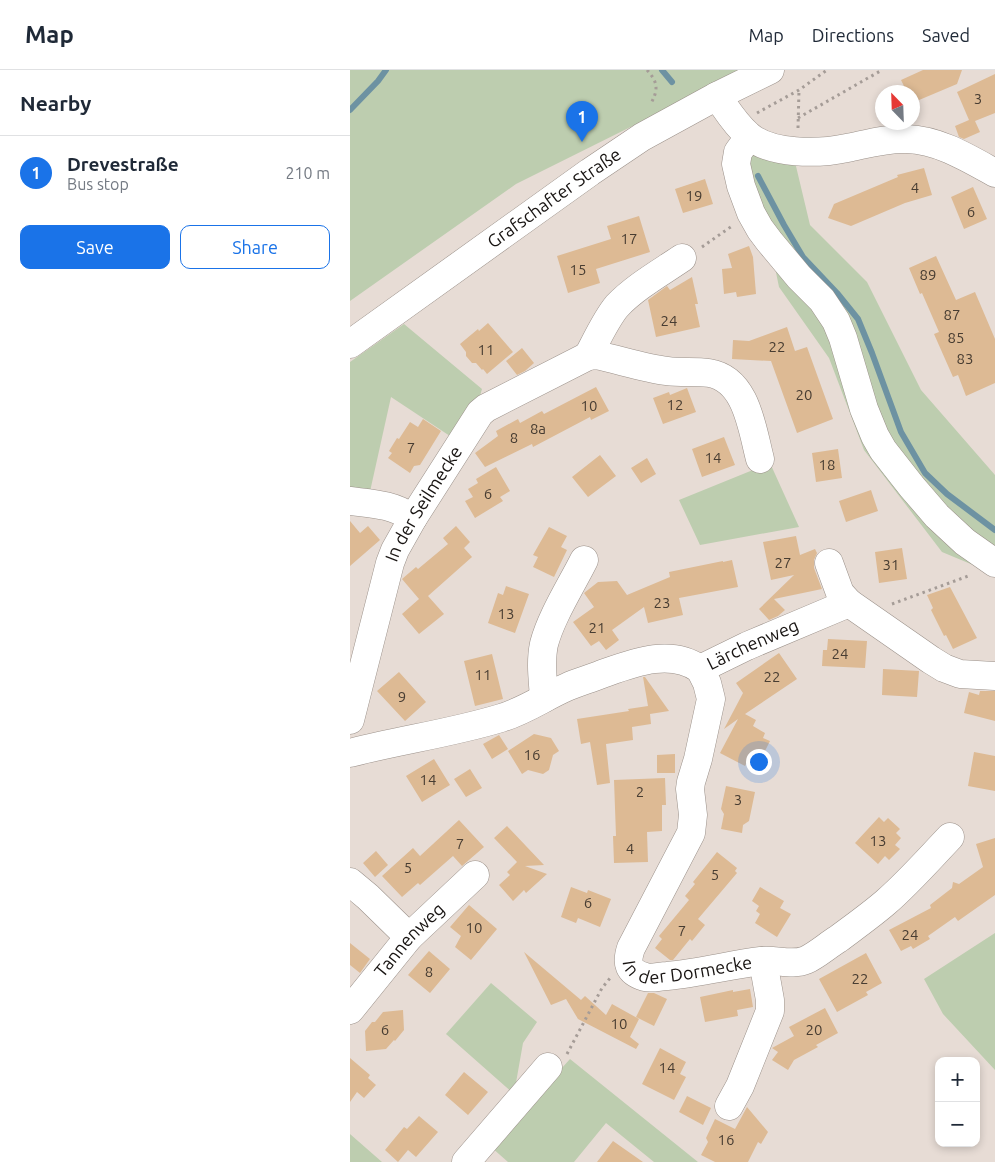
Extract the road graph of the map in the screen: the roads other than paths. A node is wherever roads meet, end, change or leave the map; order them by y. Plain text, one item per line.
1 (770, 70) edge
2 (717, 96) junction
3 (743, 130) junction
4 (995, 173) edge
5 (682, 258) road end
6 (350, 344) edge
7 (588, 356) junction
8 (760, 459) dead end
9 (350, 500) edge
10 (413, 518) junction
11 (584, 560) dead end
12 (829, 563) dead end
13 (984, 568) edge
14 (856, 609) junction
15 (700, 669) junction
16 (995, 676) edge
17 (544, 698) junction
18 (350, 720) edge
19 (350, 753) edge
20 (950, 837) dead end
21 (475, 875) dead end
22 (350, 882) edge
23 (409, 937) junction
24 (763, 961) junction
25 (350, 1010) edge
26 (548, 1067) road end
27 (729, 1106) dead end
28 (466, 1162) edge

1 - 2 street, Grafschafter Straße
2 - 3 street
2 - 6 street, Grafschafter Straße
3 - 4 street
3 - 13 street
5 - 7 street
7 - 8 street
7 - 10 street, In der Seilmecke
9 - 10 street
10 - 18 street, In der Seilmecke
11 - 17 street
12 - 14 street
14 - 15 street, Lärchenweg
14 - 16 street
15 - 17 street, Lärchenweg
15 - 24 street, In der Dormecke
17 - 19 street, Lärchenweg
20 - 24 street, In der Dormecke
21 - 23 street, Tannenweg
22 - 23 street
23 - 25 street, Tannenweg
24 - 27 street, In der Dormecke
26 - 28 street

